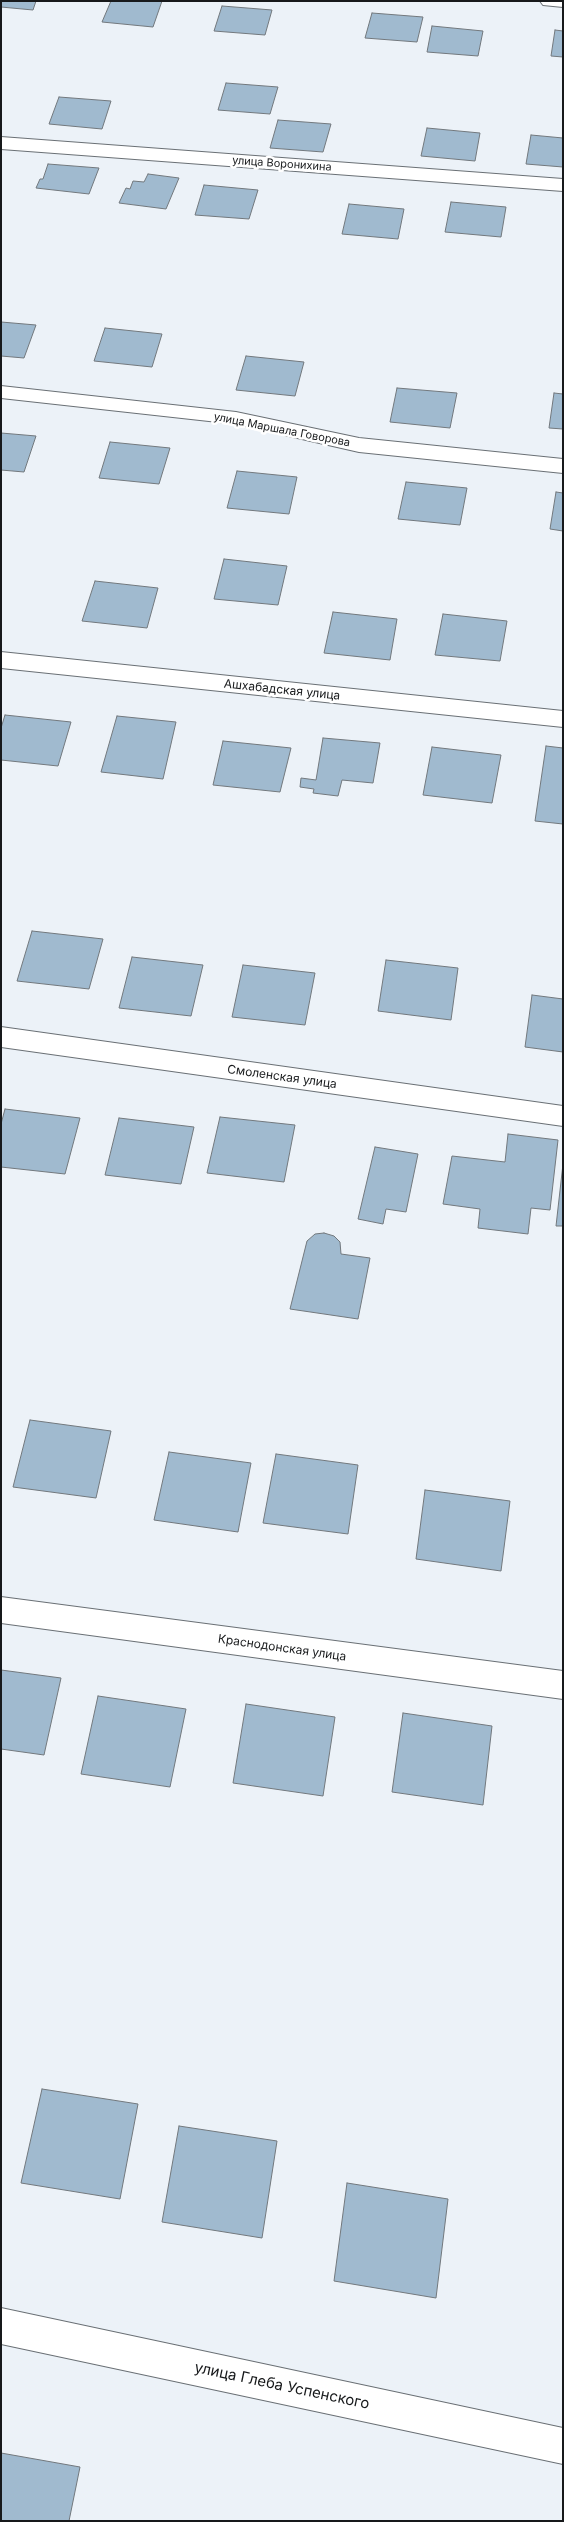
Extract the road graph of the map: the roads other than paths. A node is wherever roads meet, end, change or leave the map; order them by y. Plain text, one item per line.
1 (549, 1) edge
2 (563, 2) edge
3 (1, 142) edge
4 (563, 184) edge
5 (1, 392) edge
6 (563, 466) edge
7 (1, 660) edge
8 (563, 719) edge
9 (1, 1037) edge
10 (563, 1116) edge
11 (1, 1610) edge
12 (563, 1685) edge
13 (1, 2326) edge
14 (563, 2446) edge

1 - 2 street
3 - 4 street, улица Воронихина
5 - 6 street, улица Маршала Говорова
7 - 8 street, Ашхабадская улица
9 - 10 street, Смоленская улица
11 - 12 street, Краснодонская улица
13 - 14 street, улица Глеба Успенского

